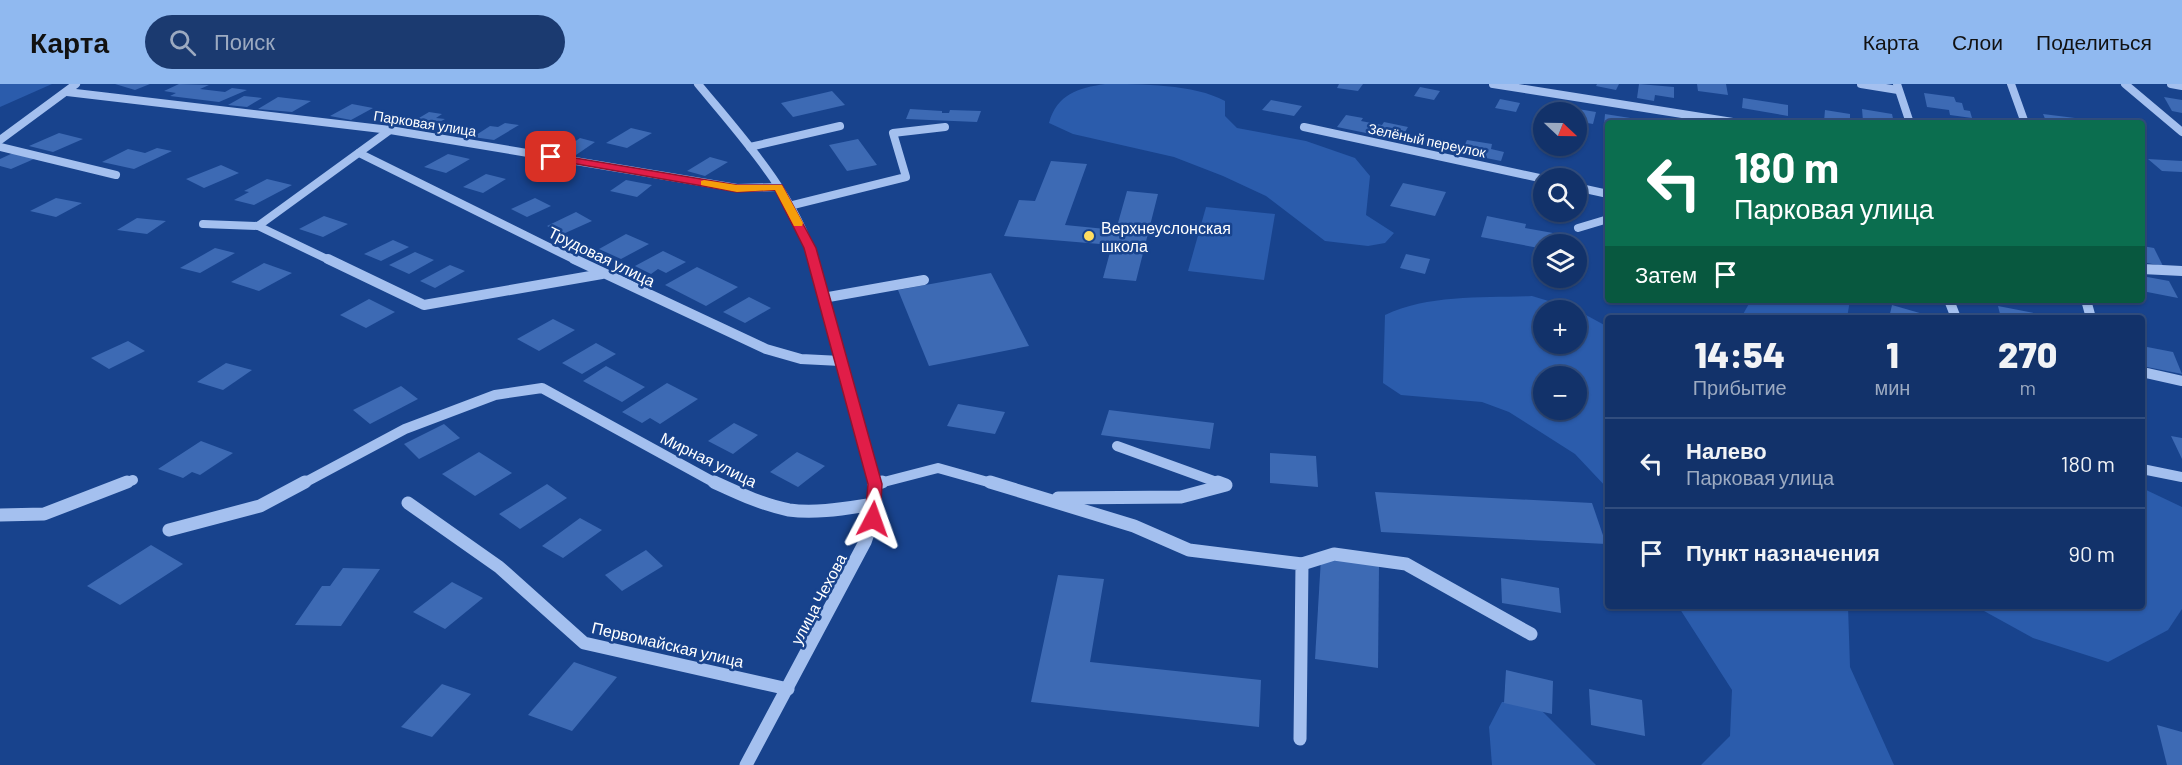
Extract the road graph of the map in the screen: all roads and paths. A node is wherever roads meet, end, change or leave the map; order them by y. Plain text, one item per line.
1 (76, 84) edge
2 (698, 84) edge
3 (1493, 84) edge
4 (1862, 84) edge
5 (2011, 84) edge
6 (2125, 84) edge
7 (2170, 84) edge
8 (2182, 86) edge
9 (1898, 87) edge
10 (67, 92) junction
11 (1720, 120) edge
12 (1909, 120) edge
13 (2024, 120) edge
14 (840, 126) dead end
15 (945, 127) dead end
16 (1304, 127) dead end
17 (390, 130) junction
18 (2182, 132) edge
19 (0, 140) edge
20 (0, 147) edge
21 (750, 147) junction
22 (359, 153) junction
23 (116, 175) dead end
24 (1533, 177) edge
25 (778, 187) junction
26 (1587, 189) edge
27 (1605, 193) edge
28 (789, 206) junction
29 (1605, 220) edge
30 (202, 224) dead end
31 (258, 226) junction
32 (1578, 228) dead end
33 (2145, 269) edge
34 (2182, 271) edge
35 (602, 273) junction
36 (924, 280) dead end
37 (824, 298) junction
38 (841, 361) junction
39 (2145, 373) edge
40 (2182, 381) edge
41 (1117, 446) dead end
42 (2145, 470) edge
43 (2182, 477) edge
44 (133, 480) dead end
45 (875, 484) junction
46 (1048, 498) junction
47 (408, 503) dead end
48 (874, 504) junction
49 (0, 515) edge
50 (169, 530) dead end
51 (1302, 564) junction
52 (1531, 634) dead end
53 (788, 689) junction
54 (1300, 739) dead end
55 (746, 765) edge

1 - 10 street
2 - 21 street, улица Чехова
3 - 11 street
4 - 9 street
5 - 13 street
6 - 18 street
7 - 8 street
9 - 12 street
10 - 17 street, Парковая улица
10 - 19 street
14 - 21 street
15 - 28 street
16 - 24 street, Зелёный переулок
17 - 22 street
17 - 25 street, Парковая улица
20 - 23 street
21 - 25 street, улица Чехова
22 - 31 street
22 - 35 street, Трудовая улица
25 - 28 street, улица Чехова
26 - 27 street
28 - 37 street, улица Чехова
29 - 32 street
30 - 31 street
31 - 35 street
33 - 34 street
35 - 38 street, Трудовая улица
36 - 37 street
37 - 38 street, улица Чехова
38 - 45 street, улица Чехова
39 - 40 street
41 - 46 street
42 - 43 street
44 - 49 street
45 - 46 street
45 - 48 street, улица Чехова
46 - 51 street
47 - 53 street, Первомайская улица
48 - 50 street, Мирная улица
48 - 53 street, улица Чехова
51 - 52 street
51 - 54 street
53 - 55 street, улица Чехова

